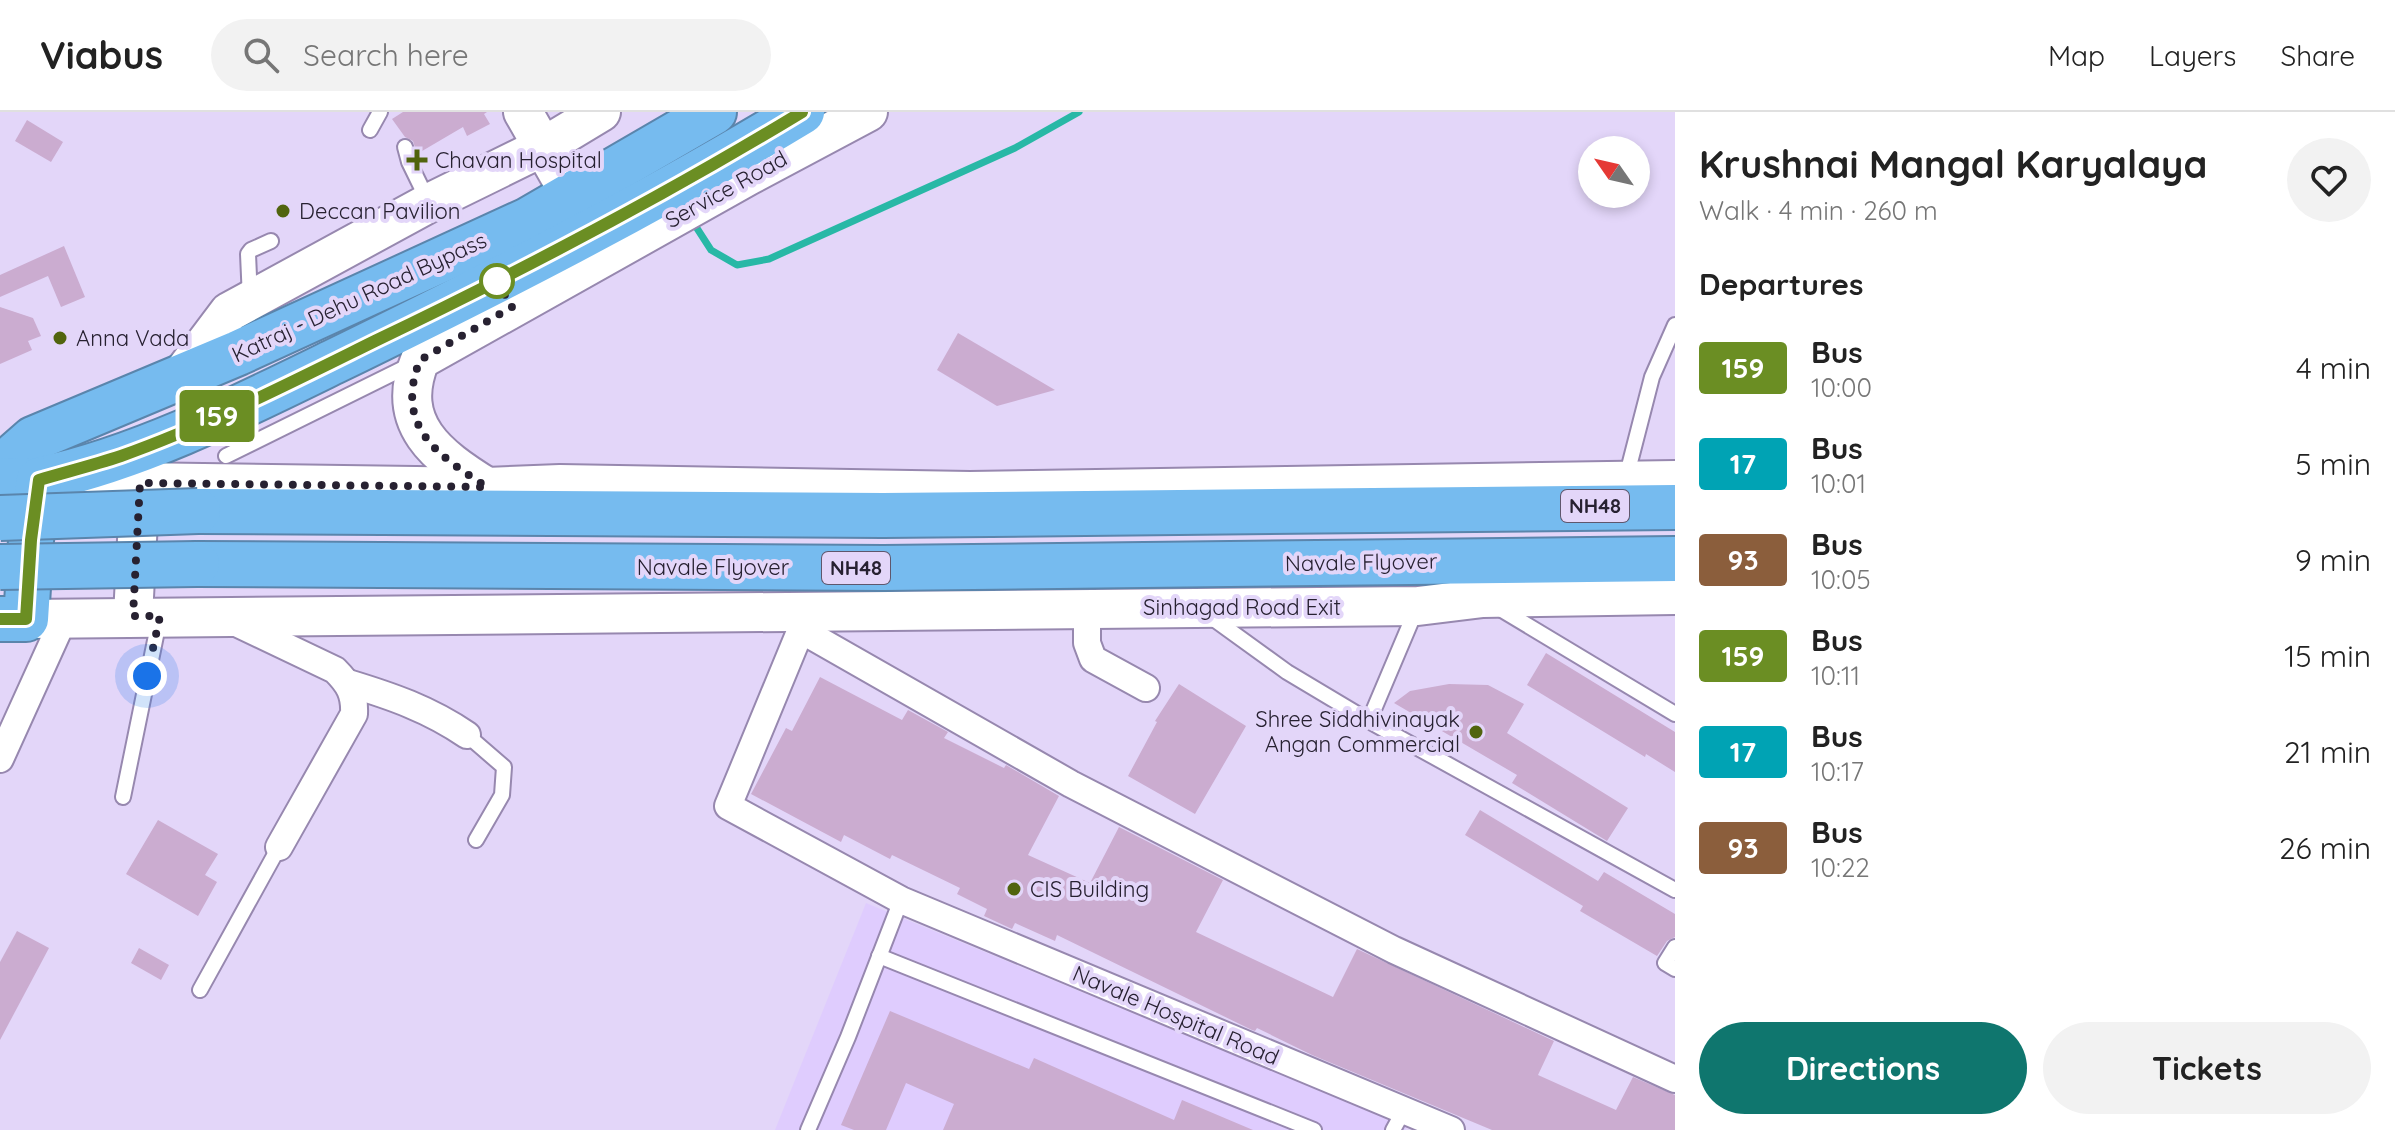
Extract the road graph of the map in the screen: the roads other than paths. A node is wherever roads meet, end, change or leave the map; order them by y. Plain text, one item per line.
1 (380, 112) edge
2 (523, 112) edge
3 (714, 112) edge
4 (802, 112) edge
5 (868, 112) edge
6 (370, 130) dead end
7 (571, 130) edge
8 (405, 147) dead end
9 (740, 165) junction
10 (571, 196) junction
11 (429, 203) junction
12 (271, 241) dead end
13 (577, 255) junction
14 (250, 299) junction
15 (1675, 325) edge
16 (420, 360) junction
17 (180, 377) junction
18 (226, 456) dead end
19 (13, 476) edge
20 (1675, 480) edge
21 (1624, 482) junction
22 (140, 483) junction
23 (487, 487) junction
24 (1675, 507) edge
25 (0, 518) edge
26 (1675, 559) edge
27 (0, 567) edge
28 (1675, 595) edge
29 (1483, 598) junction
30 (1418, 606) junction
31 (1087, 608) junction
32 (1198, 608) junction
33 (146, 616) junction
34 (223, 617) junction
35 (30, 619) edge
36 (805, 620) junction
37 (348, 683) junction
38 (1146, 688) dead end
39 (1675, 714) edge
40 (1369, 721) junction
41 (467, 735) joint
42 (0, 759) edge
43 (123, 797) dead end
44 (476, 840) dead end
45 (279, 847) joint
46 (1675, 890) edge
47 (901, 900) junction
48 (1675, 947) edge
49 (879, 956) junction
50 (1675, 969) edge
51 (200, 990) dead end
52 (1675, 1079) edge
53 (1398, 1120) edge
54 (808, 1130) edge
55 (1314, 1130) edge
56 (1451, 1130) edge

1 - 6 lane
2 - 7 street
3 - 10 highway, Katraj - Dehu Road Bypass
4 - 9 highway, Katraj - Dehu Road Bypass
5 - 9 street, Service Road
7 - 10 street
7 - 11 street
8 - 11 lane
9 - 13 highway, Katraj - Dehu Road Bypass
10 - 17 highway, Katraj - Dehu Road Bypass
11 - 14 street
12 - 14 lane
13 - 16 street
13 - 19 highway, Katraj - Dehu Road Bypass
14 - 17 street
15 - 21 lane
16 - 18 lane
16 - 23 street
17 - 19 highway, Katraj - Dehu Road Bypass
19 - 22 street
19 - 35 highway
20 - 21 street
21 - 23 street
22 - 23 street
22 - 33 street
24 - 25 highway, NH48, bridge
26 - 27 highway, Navale Flyover / NH48, bridge
28 - 29 street, Sinhagad Road Exit
29 - 30 street, Sinhagad Road Exit
29 - 39 lane
30 - 32 street, Sinhagad Road Exit
30 - 40 lane
31 - 32 street, Sinhagad Road Exit
31 - 36 street, Sinhagad Road Exit
31 - 38 street
32 - 40 lane
33 - 34 street, Sinhagad Road Exit
33 - 35 street, Sinhagad Road Exit
33 - 43 lane
34 - 36 street, Sinhagad Road Exit
34 - 37 street
35 - 42 street
36 - 47 street, Navale Hospital Road
36 - 52 street
37 - 41 street
37 - 45 street
40 - 46 lane
41 - 44 lane
45 - 51 lane
47 - 49 lane
47 - 53 street, Navale Hospital Road
48 - 50 lane
49 - 54 lane
49 - 55 lane
53 - 56 street, Navale Hospital Road

